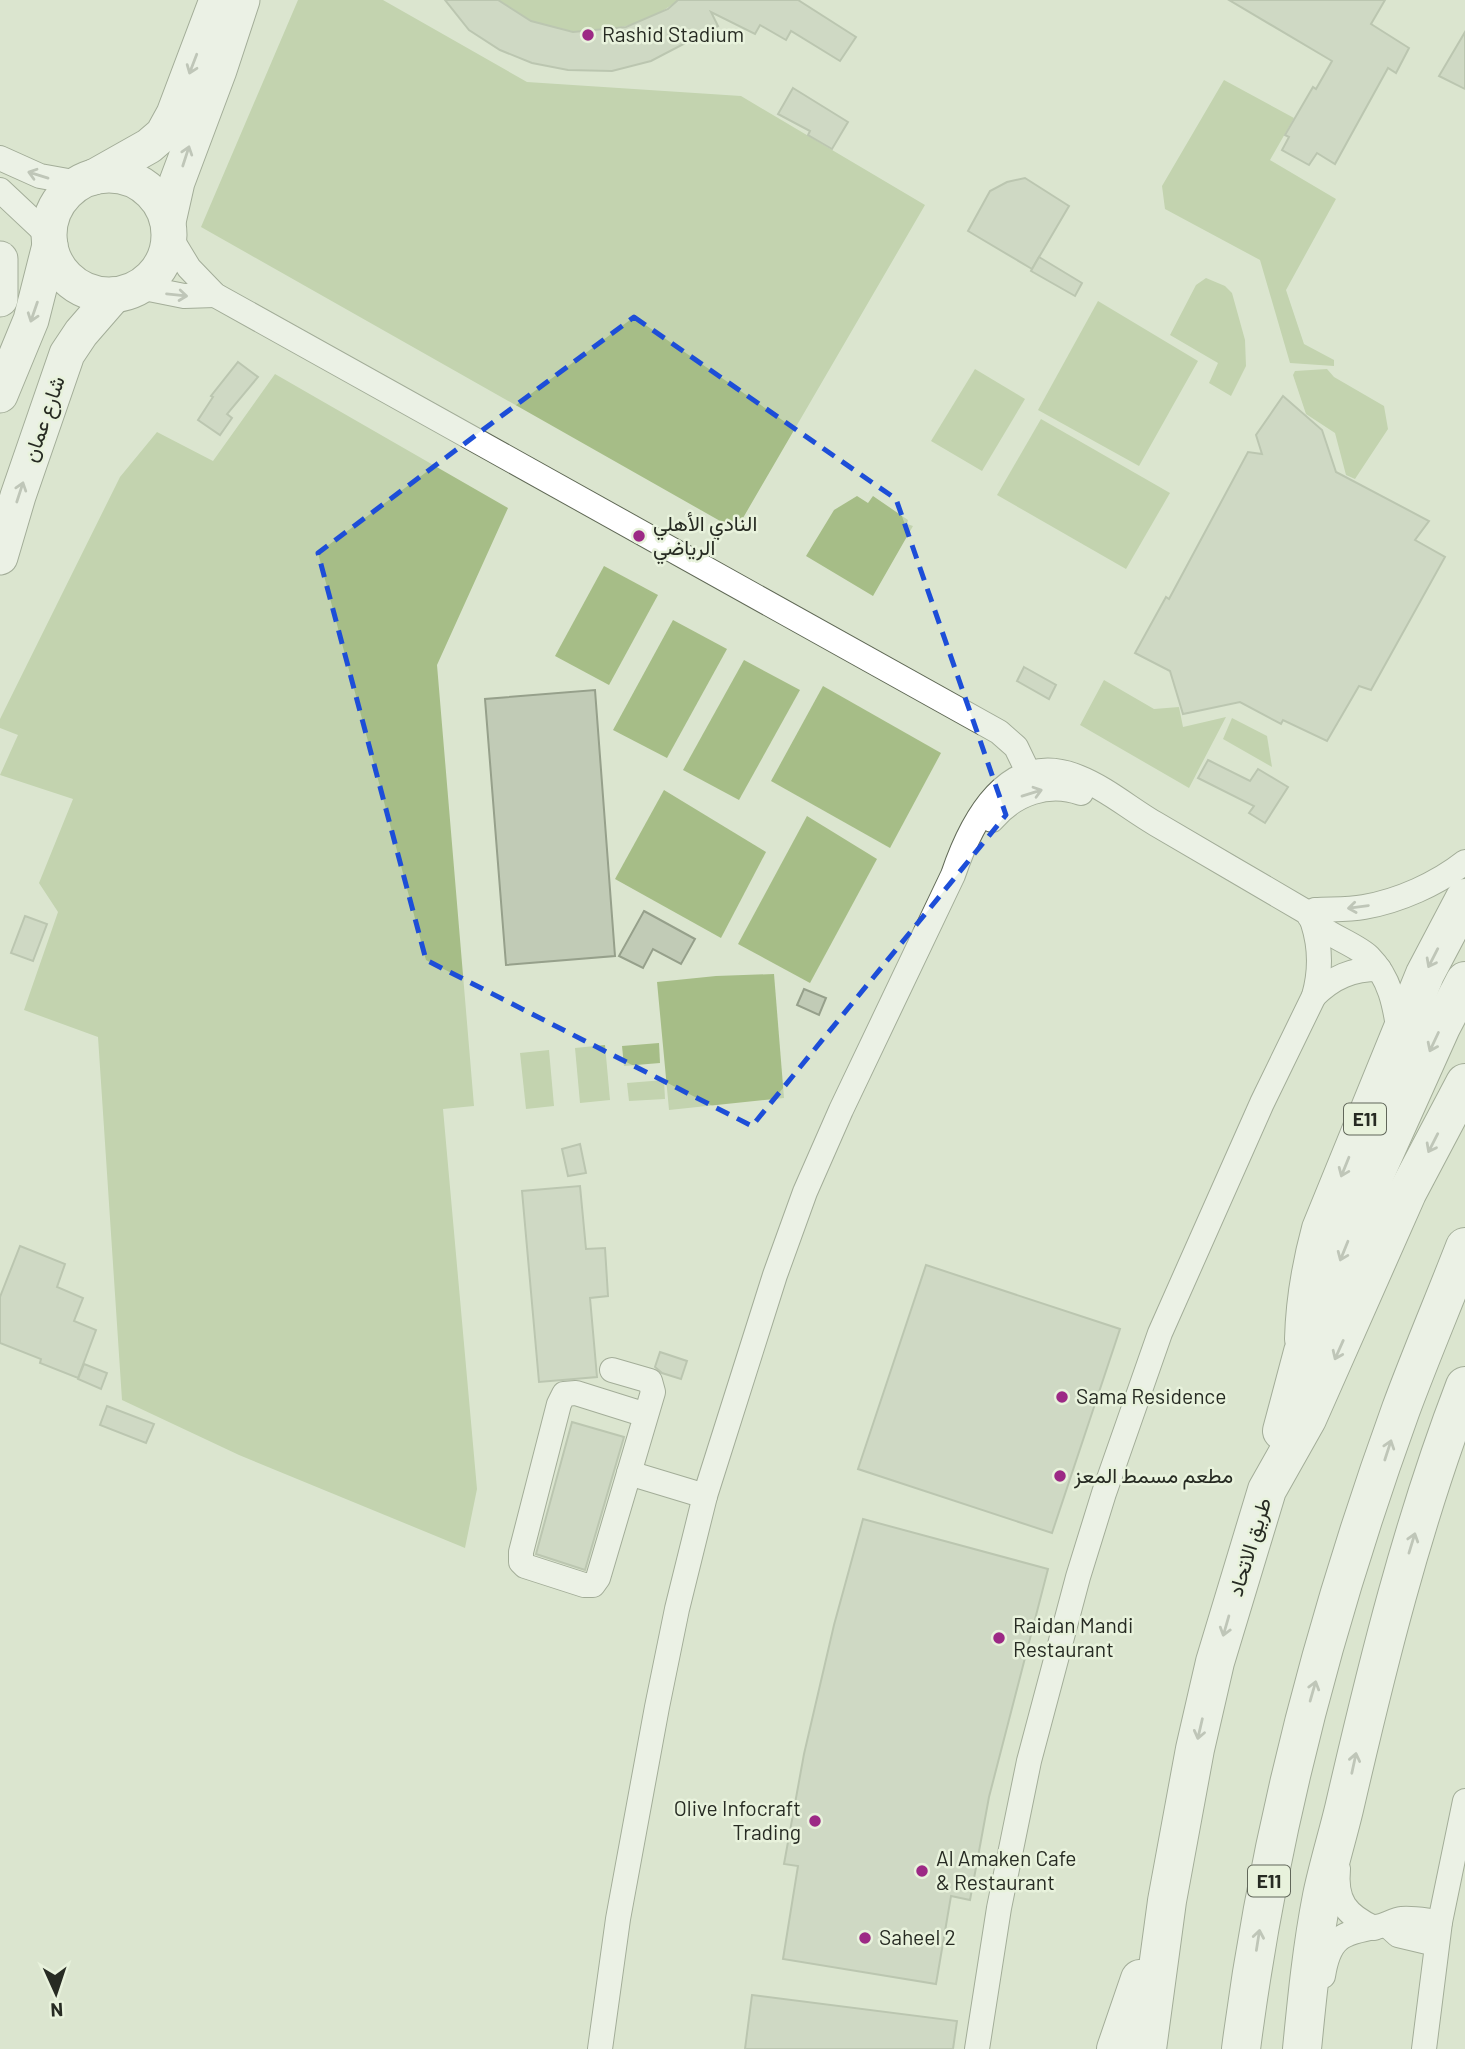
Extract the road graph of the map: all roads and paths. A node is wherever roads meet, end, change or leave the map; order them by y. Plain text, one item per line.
1 (217, 0) edge
2 (242, 0) edge
3 (0, 158) edge
4 (87, 180) junction
5 (0, 190) edge
6 (169, 229) junction
7 (50, 241) junction
8 (0, 259) edge
9 (126, 291) junction
10 (215, 295) junction
11 (0, 299) edge
12 (0, 395) edge
13 (0, 557) edge
14 (1029, 774) junction
15 (1140, 815) junction
16 (1465, 862) edge
17 (953, 875) junction
18 (1465, 898) edge
19 (1311, 918) junction
20 (1379, 969) junction
21 (1465, 981) edge
22 (1314, 996) junction
23 (1399, 1034) junction
24 (1465, 1083) edge
25 (1465, 1247) edge
26 (1455, 1286) edge
27 (1303, 1352) junction
28 (612, 1370) dead end
29 (1465, 1386) edge
30 (646, 1415) junction
31 (629, 1473) junction
32 (1267, 1490) junction
33 (705, 1496) junction
34 (1465, 1801) edge
35 (1344, 1812) junction
36 (1167, 1901) junction
37 (1381, 1926) junction
38 (1438, 1933) junction
39 (1304, 2036) edge
40 (600, 2049) edge
41 (977, 2049) edge
42 (1116, 2049) edge
43 (1147, 2049) edge
44 (1241, 2049) edge
45 (1424, 2049) edge

1 -> 4 street
6 -> 2 street
4 -> 3 street
4 - 6 street
4 - 7 street
5 - 7 street
6 - 9 street
6 - 10 street
7 - 9 street
7 -> 12 street
8 - 11 street
9 -> 10 street
13 -> 9 street, شارع عمان
10 - 14 street
14 - 15 street
14 - 17 street
17 -> 15 street
15 - 19 street
16 -> 19 street
17 - 33 street
18 -> 23 main road, E11
19 - 20 street
19 - 22 street
20 - 22 street
20 - 23 street
21 -> 27 main road
22 - 41 street
23 -> 27 main road, E11
24 -> 32 main road, طريق الاتحاد
25 - 26 main road, E11
44 -> 26 main road, E11
27 - 32 main road
28 - 30 street
35 -> 29 main road
30 - 31 street
30 - 31 street
31 - 33 street
32 -> 36 main road, طريق الاتحاد
33 - 40 street
34 - 38 street
35 - 37 street
35 - 39 main road
36 - 42 main road
36 - 43 main road, طريق الاتحاد
37 - 38 street
37 - 39 street
38 - 45 street

